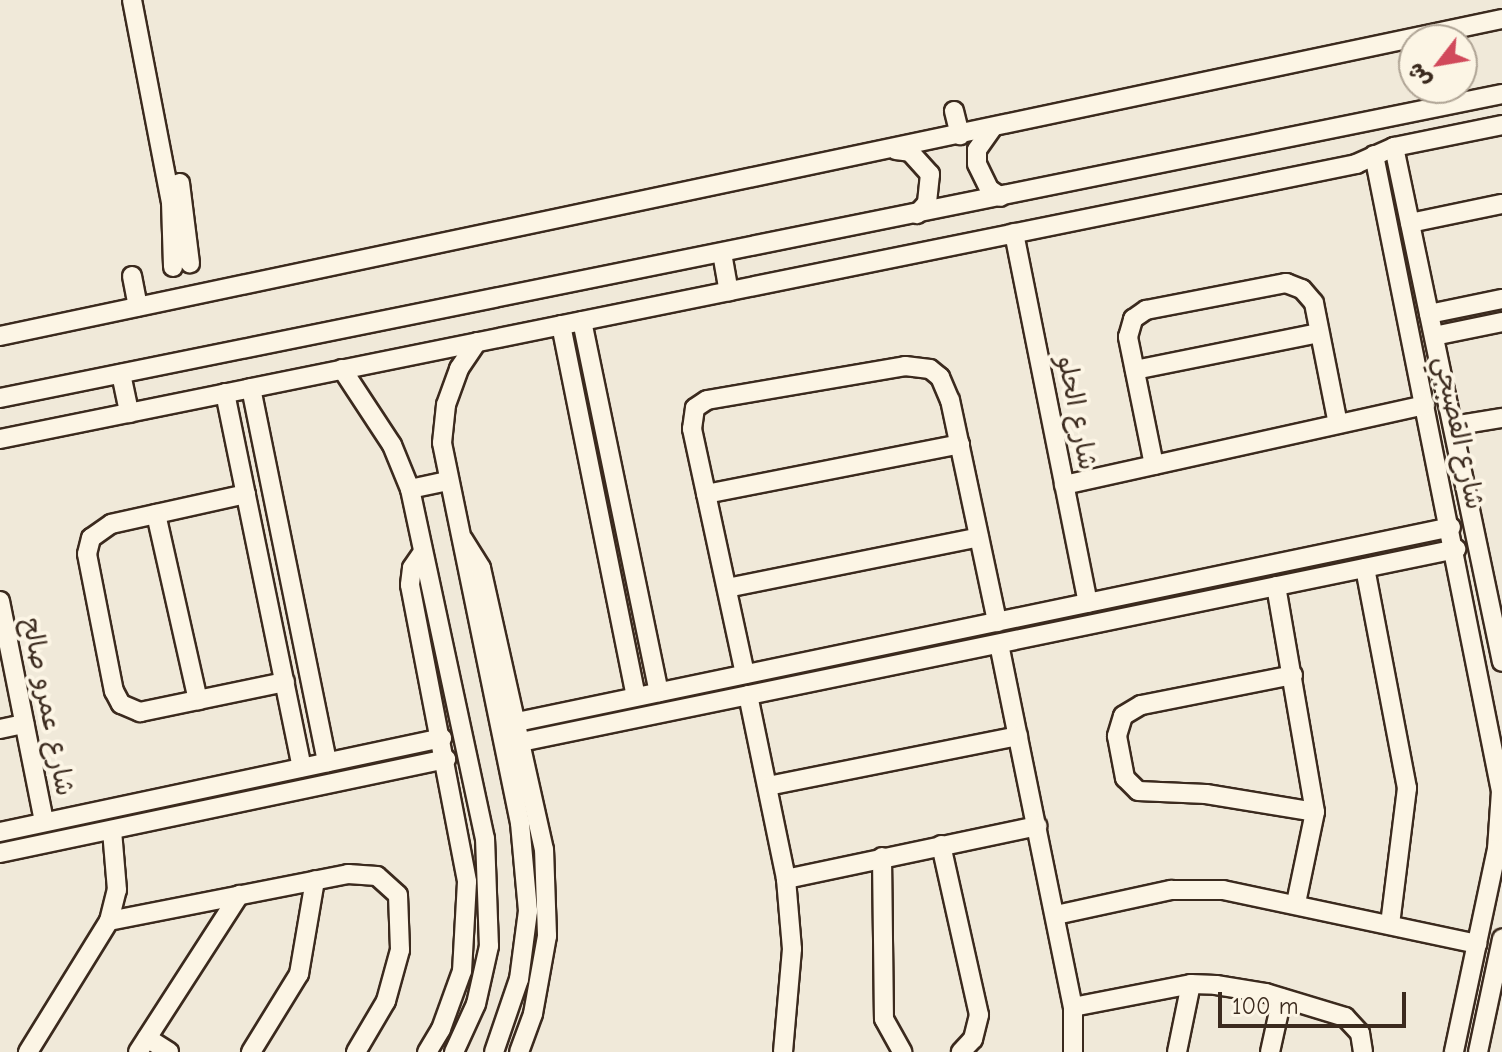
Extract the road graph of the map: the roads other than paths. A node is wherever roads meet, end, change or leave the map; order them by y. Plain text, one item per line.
1 (132, 0) edge
2 (144, 0) edge
3 (1502, 19) edge
4 (1502, 94) edge
5 (954, 111) dead end
6 (1502, 125) edge
7 (993, 127) junction
8 (960, 135) junction
9 (1394, 147) junction
10 (895, 149) junction
11 (1374, 155) junction
12 (1001, 197) junction
13 (1406, 203) junction
14 (1502, 204) edge
15 (1384, 208) junction
16 (917, 214) junction
17 (1410, 223) junction
18 (1014, 233) junction
19 (722, 253) junction
20 (132, 276) dead end
21 (729, 291) junction
22 (1502, 299) edge
23 (138, 306) junction
24 (1429, 314) junction
25 (582, 321) junction
26 (1502, 322) edge
27 (561, 325) junction
28 (1319, 333) junction
29 (0, 336) edge
30 (1434, 336) junction
31 (477, 342) junction
32 (342, 369) junction
33 (1135, 370) junction
34 (121, 374) junction
35 (251, 388) junction
36 (225, 393) junction
37 (0, 398) edge
38 (1425, 405) junction
39 (129, 413) junction
40 (1502, 418) edge
41 (1338, 424) junction
42 (1453, 426) junction
43 (0, 439) edge
44 (960, 444) junction
45 (1154, 465) junction
46 (448, 481) junction
47 (1064, 485) junction
48 (410, 489) junction
49 (246, 494) junction
50 (706, 494) junction
51 (156, 514) junction
52 (1451, 527) junction
53 (458, 533) junction
54 (1421, 533) junction
55 (979, 537) junction
56 (1456, 549) junction
57 (423, 552) junction
58 (1425, 556) junction
59 (1365, 568) junction
60 (1276, 586) junction
61 (727, 588) junction
62 (0, 601) edge
63 (1088, 603) junction
64 (1490, 604) junction
65 (1468, 609) junction
66 (997, 622) junction
67 (4, 641) edge
68 (999, 644) junction
69 (880, 646) junction
70 (1502, 662) edge
71 (885, 667) junction
72 (745, 674) junction
73 (1293, 675) junction
74 (285, 682) junction
75 (659, 692) junction
76 (748, 695) junction
77 (636, 697) junction
78 (198, 700) junction
79 (555, 714) junction
80 (517, 722) junction
81 (24, 724) junction
82 (0, 729) edge
83 (560, 734) junction
84 (1018, 736) junction
85 (442, 738) junction
86 (521, 742) junction
87 (407, 745) junction
88 (446, 759) junction
89 (327, 762) junction
90 (302, 767) junction
91 (411, 767) junction
92 (768, 786) junction
93 (191, 791) junction
94 (195, 812) junction
95 (1315, 812) junction
96 (539, 820) junction
97 (44, 822) junction
98 (520, 823) junction
99 (1037, 826) junction
100 (112, 830) junction
101 (0, 832) edge
102 (485, 838) junction
103 (462, 841) junction
104 (941, 845) junction
105 (0, 853) edge
106 (882, 857) junction
107 (786, 879) junction
108 (315, 880) junction
109 (239, 895) junction
110 (1296, 903) junction
111 (1056, 915) junction
112 (109, 921) junction
113 (1390, 925) junction
114 (1502, 939) edge
115 (1477, 944) junction
116 (1191, 984) junction
117 (1282, 998) junction
118 (1073, 1007) junction
119 (142, 1045) edge
120 (496, 1049) edge
121 (28, 1052) edge
122 (169, 1052) edge
123 (251, 1052) edge
124 (356, 1052) edge
125 (427, 1052) edge
126 (454, 1052) edge
127 (519, 1052) edge
128 (783, 1052) edge
129 (902, 1052) edge
130 (961, 1052) edge
131 (1073, 1052) edge
132 (1177, 1052) edge
133 (1270, 1052) edge
134 (1363, 1052) edge
135 (1454, 1052) edge
136 (1478, 1052) edge

1 - 2 street
3 - 7 street
4 - 12 street
5 - 8 street
6 - 9 street
7 - 8 street
7 - 12 street
8 - 10 street
9 - 11 street
9 - 13 street, شارع القصبجي
10 - 16 street
10 - 23 street
11 - 15 street, شارع القصبجي
11 - 18 street
12 - 16 street
13 - 15 street
13 - 17 street, شارع القصبجي
14 - 17 street
15 - 38 street, شارع القصبجي
16 - 19 street
17 - 24 street, شارع القصبجي
18 - 21 street
18 - 47 street, شارع الحلو
19 - 21 street
19 - 34 street
20 - 23 street
21 - 25 street
22 - 24 street
23 - 29 street
24 - 30 street, شارع القصبجي
25 - 27 street
25 - 75 street
26 - 30 street
27 - 31 street
27 - 77 street
28 - 33 street
28 - 33 street
28 - 41 street
30 - 42 street, شارع القصبجي
31 - 32 street
31 - 46 street
32 - 35 street
32 - 48 street
33 - 45 street
34 - 37 street
34 - 39 street
35 - 36 street
35 - 89 street
36 - 39 street
36 - 49 street
38 - 41 street
38 - 52 street, شارع القصبجي
39 - 43 street
40 - 42 street
41 - 45 street
42 - 64 street, شارع القصبجي
44 - 50 street
44 - 50 street
44 - 55 street
45 - 47 street
46 - 48 street
46 - 53 street
47 - 63 street, شارع الحلو
48 - 57 street
49 - 51 street
49 - 74 street
50 - 61 street
51 - 78 street
51 - 78 street
52 - 54 street
52 - 56 street, شارع القصبجي
53 - 80 street
53 - 98 street
54 - 58 street
54 - 63 street
55 - 61 street
55 - 66 street
56 - 58 street
56 - 65 street, شارع القصبجي
57 - 85 street
57 - 102 street
58 - 59 street
59 - 60 street
59 - 113 street
60 - 68 street
60 - 73 street
61 - 72 street
62 - 67 street, شارع عمرو صالح
63 - 66 street
64 - 65 street
64 - 70 street, شارع القصبجي
65 - 115 street, شارع القصبجي
66 - 69 street
67 - 81 street, شارع عمرو صالح
68 - 71 street
68 - 84 street
69 - 71 street
69 - 72 street
71 - 76 street
72 - 75 street
73 - 95 street
73 - 95 street
74 - 78 street
74 - 90 street
75 - 77 street
76 - 83 street
76 - 92 street
77 - 79 street
79 - 80 street
79 - 83 street
80 - 86 street
81 - 82 street
81 - 97 street, شارع عمرو صالح
83 - 86 street
84 - 92 street
84 - 99 street
85 - 87 street
85 - 88 street
86 - 96 street
87 - 89 street
87 - 91 street
88 - 91 street
88 - 103 street
89 - 90 street
90 - 93 street
91 - 94 street
92 - 107 street
93 - 94 street
93 - 97 street
94 - 100 street
95 - 110 street
96 - 98 street
96 - 127 street
97 - 101 street
98 - 120 street
99 - 104 street
99 - 111 street
100 - 105 street
100 - 112 street
102 - 103 street
102 - 126 street
103 - 125 street
104 - 106 street
104 - 130 street
106 - 107 street
106 - 129 street
107 - 128 street
108 - 109 street
108 - 123 street
108 - 124 street
109 - 112 street
109 - 119 street
110 - 111 street
110 - 113 street
111 - 118 street
112 - 121 street
113 - 115 street
114 - 136 street
115 - 135 street, شارع القصبجي
116 - 117 street
116 - 118 street
116 - 132 street
117 - 133 street
117 - 134 street
118 - 131 street
119 - 122 street
120 - 127 street

